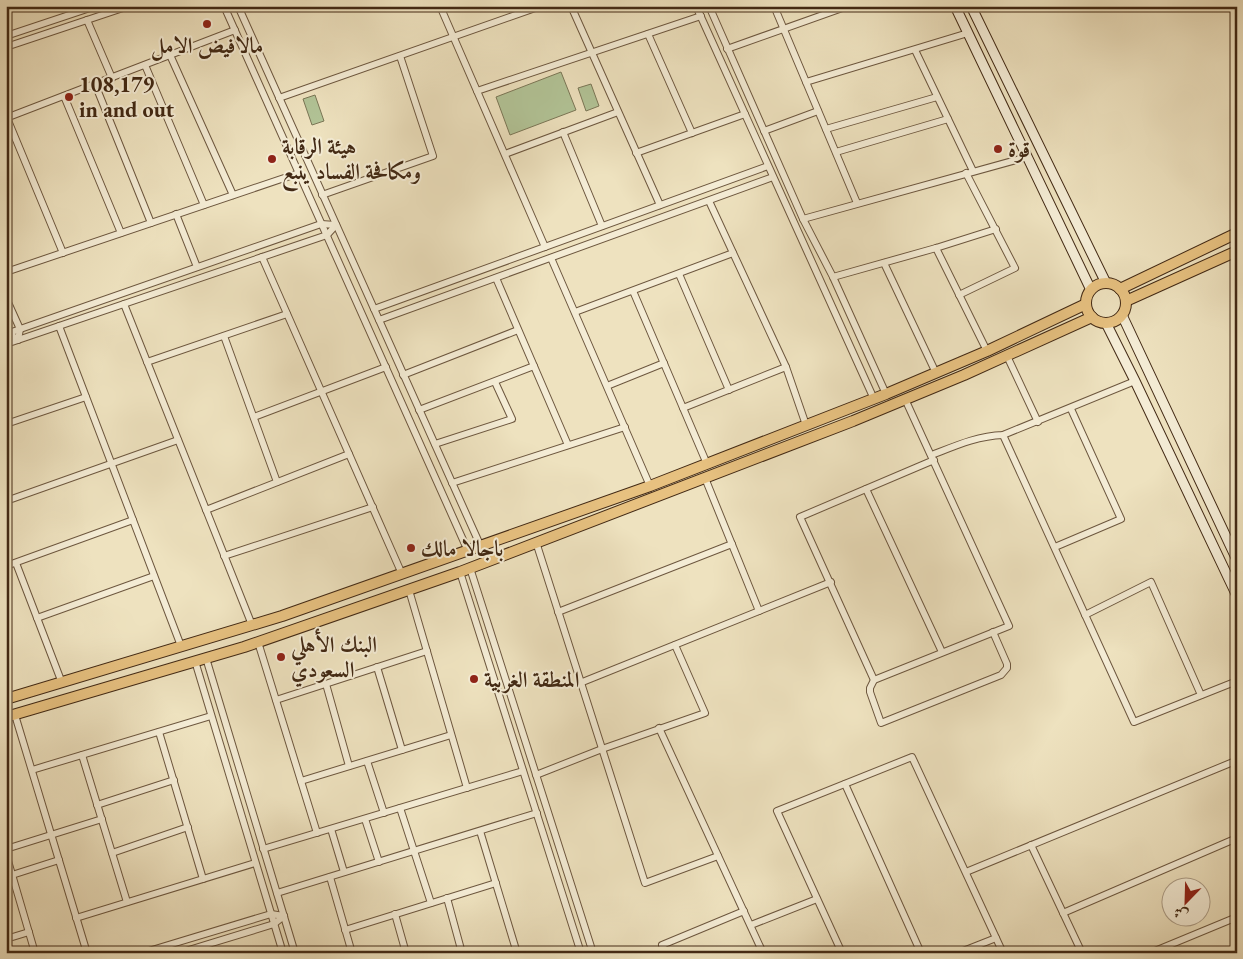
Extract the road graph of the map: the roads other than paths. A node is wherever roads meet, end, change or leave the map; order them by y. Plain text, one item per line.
1 (96, 6) edge
2 (128, 6) edge
3 (224, 6) edge
4 (238, 6) edge
5 (440, 6) edge
6 (541, 6) edge
7 (571, 6) edge
8 (696, 6) edge
9 (709, 6) edge
10 (774, 6) edge
11 (848, 6) edge
12 (955, 6) edge
13 (971, 6) edge
14 (836, 8) edge
15 (701, 16) junction
16 (87, 20) junction
17 (783, 28) junction
18 (235, 30) junction
19 (968, 33) junction
20 (648, 34) junction
21 (6, 36) edge
22 (454, 37) junction
23 (6, 47) edge
24 (727, 49) junction
25 (915, 50) junction
26 (592, 53) junction
27 (170, 55) junction
28 (400, 56) junction
29 (145, 65) junction
30 (112, 78) junction
31 (806, 82) junction
32 (95, 84) junction
33 (478, 91) junction
34 (64, 96) junction
35 (937, 96) junction
36 (279, 98) junction
37 (818, 111) junction
38 (618, 112) junction
39 (745, 114) junction
40 (6, 118) edge
41 (948, 119) junction
42 (826, 129) junction
43 (764, 131) junction
44 (563, 132) junction
45 (692, 132) junction
46 (836, 152) junction
47 (636, 153) junction
48 (505, 154) junction
49 (1027, 157) junction
50 (768, 166) junction
51 (973, 171) junction
52 (299, 173) junction
53 (966, 173) junction
54 (774, 177) junction
55 (322, 195) junction
56 (232, 196) junction
57 (709, 201) junction
58 (858, 203) junction
59 (204, 205) junction
60 (660, 205) junction
61 (176, 214) junction
62 (633, 215) junction
63 (803, 218) junction
64 (151, 223) junction
65 (322, 224) junction
66 (336, 226) junction
67 (602, 226) junction
68 (637, 227) junction
69 (996, 229) junction
70 (121, 233) junction
71 (1237, 233) edge
72 (327, 235) junction
73 (546, 247) junction
74 (936, 248) junction
75 (1237, 251) edge
76 (63, 253) junction
77 (733, 253) junction
78 (262, 257) junction
79 (551, 258) junction
80 (884, 263) junction
81 (197, 267) junction
82 (6, 272) edge
83 (679, 274) junction
84 (833, 277) junction
85 (496, 278) junction
86 (1106, 283) junction
87 (1120, 289) junction
88 (1091, 290) junction
89 (632, 291) junction
90 (959, 295) junction
91 (6, 298) edge
92 (1126, 301) junction
93 (124, 304) junction
94 (1086, 304) junction
95 (374, 309) junction
96 (575, 312) junction
97 (287, 314) junction
98 (1122, 315) junction
99 (1092, 317) junction
100 (379, 320) junction
101 (1106, 323) junction
102 (59, 326) junction
103 (20, 329) junction
104 (518, 330) junction
105 (7, 331) edge
106 (224, 336) junction
107 (18, 340) junction
108 (6, 344) edge
109 (987, 351) junction
110 (1007, 356) junction
111 (147, 362) junction
112 (664, 363) junction
113 (534, 366) junction
114 (386, 367) junction
115 (786, 368) junction
116 (936, 373) junction
117 (404, 375) junction
118 (495, 382) junction
119 (1135, 382) junction
120 (607, 386) junction
121 (729, 390) junction
122 (322, 392) junction
123 (886, 394) junction
124 (86, 397) junction
125 (874, 399) junction
126 (905, 399) junction
127 (683, 408) junction
128 (1071, 408) junction
129 (419, 410) junction
130 (254, 417) junction
131 (1038, 422) junction
132 (6, 424) edge
133 (806, 425) junction
134 (625, 427) junction
135 (1003, 435) junction
136 (178, 440) junction
137 (435, 444) junction
138 (568, 445) junction
139 (349, 454) junction
140 (933, 458) junction
141 (111, 463) junction
142 (707, 464) junction
143 (705, 478) junction
144 (277, 482) junction
145 (452, 483) junction
146 (650, 486) junction
147 (866, 489) junction
148 (6, 501) edge
149 (373, 507) junction
150 (206, 510) junction
151 (133, 520) junction
152 (536, 542) junction
153 (732, 544) junction
154 (481, 547) junction
155 (1055, 547) junction
156 (468, 551) junction
157 (224, 556) junction
158 (1237, 560) edge
159 (16, 563) junction
160 (6, 566) edge
161 (465, 570) junction
162 (402, 574) junction
163 (154, 576) junction
164 (831, 582) junction
165 (409, 590) junction
166 (1237, 596) edge
167 (759, 611) junction
168 (558, 612) junction
169 (1085, 615) junction
170 (37, 618) junction
171 (252, 625) junction
172 (994, 632) junction
173 (258, 642) junction
174 (675, 644) junction
175 (181, 646) junction
176 (427, 651) junction
177 (942, 652) junction
178 (206, 658) junction
179 (195, 662) junction
180 (377, 668) junction
181 (874, 680) junction
182 (1237, 681) edge
183 (62, 682) junction
184 (580, 683) junction
185 (326, 684) junction
186 (1202, 695) junction
187 (6, 699) edge
188 (276, 700) junction
189 (10, 716) edge
190 (211, 716) junction
191 (659, 728) junction
192 (160, 732) junction
193 (451, 735) junction
194 (602, 749) junction
195 (402, 750) junction
196 (82, 755) junction
197 (367, 761) junction
198 (350, 766) junction
199 (32, 770) junction
200 (1237, 770) edge
201 (523, 771) junction
202 (536, 774) junction
203 (174, 780) junction
204 (301, 781) junction
205 (844, 784) junction
206 (467, 788) junction
207 (97, 805) junction
208 (400, 808) junction
209 (384, 813) junction
210 (537, 813) junction
211 (102, 819) junction
212 (365, 819) junction
213 (188, 827) junction
214 (331, 829) junction
215 (480, 831) junction
216 (316, 833) junction
217 (51, 834) junction
218 (1237, 838) edge
219 (1031, 845) junction
220 (6, 849) edge
221 (263, 849) junction
222 (414, 851) junction
223 (112, 853) junction
224 (718, 856) junction
225 (7, 857) edge
226 (59, 860) junction
227 (379, 862) junction
228 (256, 863) junction
229 (344, 872) junction
230 (966, 872) junction
231 (12, 875) junction
232 (330, 877) junction
233 (204, 879) junction
234 (496, 882) junction
235 (277, 893) junction
236 (447, 898) junction
237 (817, 898) junction
238 (127, 902) junction
239 (431, 903) junction
240 (744, 910) junction
241 (1063, 913) junction
242 (271, 914) junction
243 (395, 914) junction
244 (284, 916) junction
245 (76, 918) junction
246 (1237, 918) edge
247 (274, 924) junction
248 (750, 925) junction
249 (345, 930) junction
250 (29, 932) junction
251 (996, 938) junction
252 (6, 939) edge
253 (35, 953) edge
254 (87, 953) edge
255 (142, 953) edge
256 (179, 953) edge
257 (283, 953) edge
258 (295, 953) edge
259 (352, 953) edge
260 (406, 953) edge
261 (462, 953) edge
262 (517, 953) edge
263 (581, 953) edge
264 (593, 953) edge
265 (665, 953) edge
266 (764, 953) edge
267 (842, 953) edge
268 (921, 953) edge
269 (958, 953) edge
270 (1003, 953) edge
271 (1082, 953) edge
272 (1150, 953) edge

1 - 21 street
2 - 16 street
3 - 18 street
4 - 36 street
5 - 22 street
6 - 22 street
7 - 26 street
8 - 15 street
9 - 24 street
10 - 17 street
11 - 14 street
12 - 19 main road
13 - 86 main road
14 - 17 street
15 - 20 street
15 - 39 street
16 - 23 street
16 - 30 street
17 - 24 street
17 - 31 street
18 - 27 street
18 - 52 street
19 - 25 street
19 - 49 main road
20 - 26 street
20 - 45 street
22 - 28 street
22 - 33 street
24 - 43 street
25 - 31 street
25 - 35 street
26 - 33 street
26 - 38 street
27 - 29 street
27 - 56 street
28 - 36 street
28 - 55 street
29 - 30 street
29 - 59 street
30 - 32 street
31 - 37 street
32 - 34 street
32 - 64 street
33 - 48 street
34 - 40 street
34 - 70 street
35 - 41 street
35 - 42 street
36 - 55 street
37 - 42 street
37 - 43 street
38 - 44 street
38 - 47 street
39 - 45 street
39 - 50 street
40 - 76 street
41 - 46 street
41 - 51 street
42 - 46 street
43 - 63 street
44 - 48 street
44 - 67 street
45 - 47 street
46 - 58 street
47 - 60 street
48 - 73 street
49 - 51 street
49 - 88 main road
50 - 54 street
50 - 60 street
51 - 53 street
52 - 56 street
52 - 65 street
53 - 58 street
53 - 69 street
54 - 57 street
54 - 125 street
55 - 66 street
56 - 59 street
57 - 68 street
57 - 77 street
58 - 63 street
59 - 61 street
60 - 62 street
61 - 64 street
61 - 81 street
62 - 67 street
62 - 68 street
63 - 84 street
64 - 70 street
65 - 66 street
65 - 72 street
65 - 81 street
66 - 72 street
66 - 95 street
67 - 73 street
68 - 79 street
69 - 74 street
69 - 90 street
70 - 76 street
71 - 87 main road
72 - 78 street
72 - 114 street
73 - 95 street
74 - 80 street
74 - 90 street
75 - 92 main road
76 - 82 street
77 - 83 street
77 - 115 street
78 - 93 street
78 - 97 street
79 - 85 street
79 - 96 street
80 - 84 street
80 - 116 street
81 - 103 street
83 - 89 street
83 - 121 street
84 - 123 street
85 - 100 street
85 - 104 street
86 - 87 main road
86 - 88 main road
87 - 92 main road
88 - 94 main road
89 - 96 street
89 - 112 street
90 - 109 street
91 - 103 street
92 - 98 main road
93 - 102 street
93 - 111 street
94 - 99 main road
94 - 109 main road
95 - 100 street
96 - 120 street
97 - 106 street
97 - 122 street
98 - 101 main road
98 - 158 main road
99 - 101 main road
99 - 110 main road
100 - 117 street
101 - 119 main road
102 - 107 street
102 - 124 street
103 - 105 street
103 - 107 street
104 - 113 street
104 - 117 street
105 - 107 street
106 - 111 street
106 - 130 street
107 - 108 street
109 - 116 main road
110 - 126 main road
110 - 131 street
111 - 136 street
112 - 120 street
112 - 127 street
113 - 118 street
113 - 138 street
114 - 122 street
114 - 156 street
115 - 121 street
115 - 133 street
116 - 123 main road
117 - 129 street
118 - 129 street
118 - 137 street
119 - 128 street
119 - 166 main road
120 - 134 street
121 - 127 street
122 - 130 street
122 - 139 street
123 - 125 main road
124 - 132 street
124 - 141 street
125 - 133 main road
126 - 140 street
126 - 143 main road
127 - 142 street
128 - 131 street
128 - 155 street
129 - 137 street
130 - 144 street
131 - 135 street
133 - 142 main road
134 - 138 street
134 - 146 street
135 - 140 street
135 - 155 street
136 - 141 street
136 - 150 street
137 - 145 street
138 - 145 street
139 - 144 street
139 - 149 street
140 - 147 street
140 - 172 street
141 - 148 street
141 - 151 street
142 - 146 main road
143 - 152 main road
143 - 153 street
144 - 150 street
145 - 154 street
146 - 154 main road
147 - 164 street
147 - 177 street
149 - 157 street
149 - 162 street
150 - 157 street
151 - 159 street
151 - 163 street
152 - 161 main road
152 - 168 street
153 - 167 street
153 - 168 street
154 - 156 main road
155 - 169 street
156 - 162 main road
157 - 171 street
159 - 160 street
159 - 170 street
161 - 165 main road
161 - 201 street
161 - 202 street
162 - 171 main road
163 - 170 street
163 - 175 street
164 - 167 street
164 - 181 street
165 - 173 main road
165 - 176 street
167 - 174 street
168 - 184 street
169 - 186 street
169 - 186 street
170 - 183 street
171 - 175 main road
172 - 177 street
172 - 181 street
173 - 178 main road
173 - 188 street
174 - 184 street
174 - 191 street
175 - 183 main road
176 - 180 street
176 - 193 street
177 - 181 street
178 - 179 main road
178 - 221 street
179 - 189 main road
179 - 190 street
180 - 185 street
180 - 195 street
182 - 186 street
183 - 187 main road
184 - 194 street
185 - 188 street
185 - 198 street
188 - 204 street
189 - 199 street
190 - 192 street
190 - 228 street
191 - 194 street
191 - 224 street
192 - 196 street
192 - 203 street
193 - 195 street
193 - 206 street
194 - 202 street
194 - 224 street
195 - 197 street
196 - 199 street
196 - 207 street
197 - 198 street
197 - 209 street
198 - 204 street
199 - 217 street
200 - 219 street
201 - 206 street
201 - 210 street
202 - 264 street
203 - 207 street
203 - 213 street
204 - 216 street
205 - 230 street
205 - 237 street
205 - 268 street
206 - 208 street
207 - 211 street
208 - 209 street
208 - 222 street
209 - 212 street
210 - 215 street
210 - 263 street
211 - 217 street
211 - 223 street
212 - 214 street
212 - 227 street
213 - 223 street
213 - 233 street
214 - 216 street
214 - 229 street
215 - 222 street
215 - 234 street
216 - 221 street
217 - 220 street
217 - 226 street
218 - 241 street
219 - 230 street
219 - 241 street
221 - 235 street
222 - 227 street
222 - 239 street
223 - 238 street
224 - 240 street
225 - 231 street
226 - 231 street
226 - 245 street
227 - 229 street
228 - 233 street
228 - 242 street
229 - 232 street
230 - 251 street
231 - 250 street
232 - 235 street
232 - 249 street
233 - 238 street
234 - 236 street
234 - 262 street
235 - 244 street
236 - 239 street
236 - 261 street
237 - 248 street
237 - 267 street
238 - 245 street
239 - 243 street
240 - 248 street
240 - 265 street
241 - 271 street
242 - 244 street
242 - 247 street
242 - 255 street
243 - 249 street
243 - 260 street
244 - 247 street
244 - 258 street
245 - 254 street
246 - 272 street
247 - 256 street
247 - 257 street
248 - 266 street
249 - 259 street
250 - 252 street
250 - 253 street
251 - 269 street
251 - 270 street

